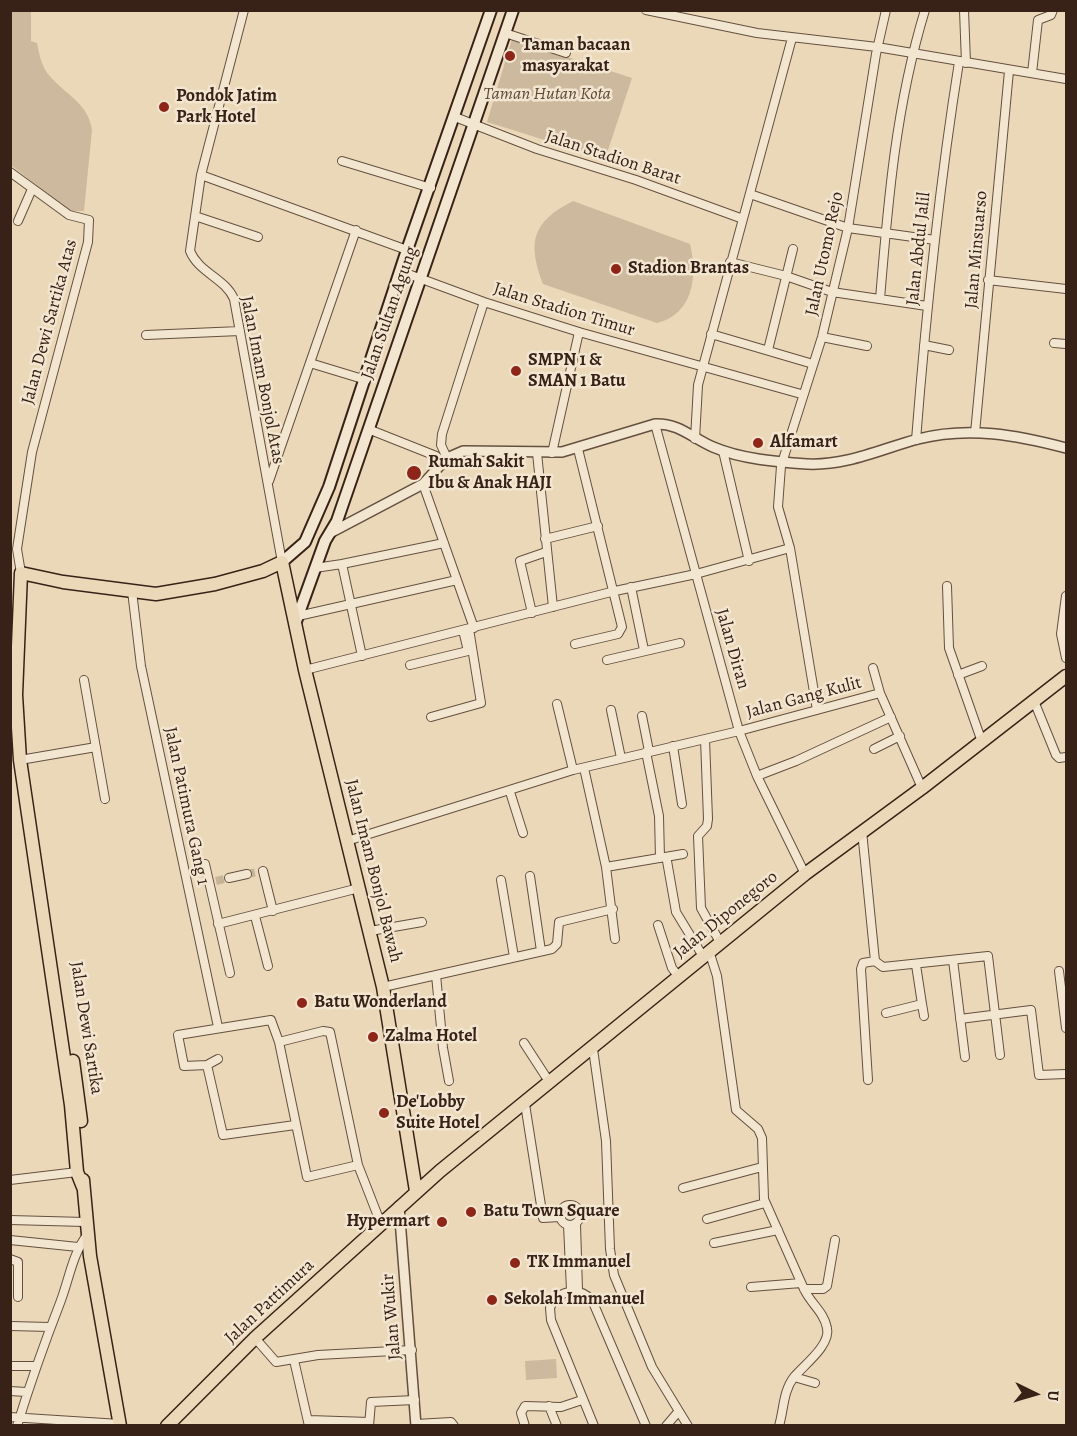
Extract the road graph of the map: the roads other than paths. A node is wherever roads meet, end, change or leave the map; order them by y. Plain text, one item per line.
1 (244, 10) edge
2 (491, 10) edge
3 (513, 10) edge
4 (646, 10) edge
5 (886, 10) edge
6 (925, 10) edge
7 (964, 10) edge
8 (1053, 10) edge
9 (505, 33) junction
10 (792, 38) junction
11 (877, 47) junction
12 (566, 53) dead end
13 (912, 53) junction
14 (962, 62) junction
15 (1009, 71) junction
16 (1032, 74) junction
17 (1066, 79) edge
18 (455, 117) junction
19 (475, 124) junction
20 (342, 161) dead end
21 (10, 172) edge
22 (201, 175) junction
23 (431, 188) junction
24 (32, 189) junction
25 (750, 194) junction
26 (195, 216) junction
27 (743, 219) junction
28 (18, 221) dead end
29 (848, 228) junction
30 (356, 230) junction
31 (885, 232) junction
32 (258, 237) dead end
33 (935, 240) junction
34 (793, 249) dead end
35 (407, 250) junction
36 (730, 262) junction
37 (400, 271) junction
38 (786, 276) junction
39 (419, 278) junction
40 (988, 280) junction
41 (1066, 289) edge
42 (832, 292) junction
43 (880, 299) junction
44 (484, 302) junction
45 (927, 306) junction
46 (240, 331) junction
47 (579, 332) junction
48 (711, 334) junction
49 (146, 335) dead end
50 (822, 337) junction
51 (1054, 343) dead end
52 (1066, 344) edge
53 (924, 345) junction
54 (867, 346) dead end
55 (768, 350) junction
56 (949, 350) dead end
57 (310, 363) junction
58 (813, 364) junction
59 (703, 366) junction
60 (366, 380) junction
61 (801, 394) junction
62 (655, 424) junction
63 (368, 429) junction
64 (975, 433) junction
65 (695, 439) junction
66 (916, 440) junction
67 (345, 443) junction
68 (1066, 448) edge
69 (361, 449) junction
70 (578, 449) junction
71 (723, 451) junction
72 (537, 453) junction
73 (552, 453) junction
74 (445, 460) junction
75 (782, 461) junction
76 (423, 484) junction
77 (267, 485) junction
78 (598, 526) junction
79 (330, 533) junction
80 (545, 539) junction
81 (444, 543) junction
82 (790, 548) junction
83 (546, 552) junction
84 (749, 561) junction
85 (282, 562) junction
86 (342, 564) junction
87 (315, 568) junction
88 (16, 571) edge
89 (696, 574) junction
90 (456, 580) junction
91 (947, 586) dead end
92 (631, 588) junction
93 (132, 591) junction
94 (288, 591) junction
95 (615, 591) junction
96 (306, 594) junction
97 (1066, 596) edge
98 (351, 606) junction
99 (553, 607) junction
100 (532, 612) junction
101 (296, 620) junction
102 (469, 629) junction
103 (680, 643) dead end
104 (575, 644) dead end
105 (644, 650) junction
106 (362, 656) junction
107 (1066, 658) edge
108 (606, 660) dead end
109 (410, 665) dead end
110 (982, 666) dead end
111 (873, 668) dead end
112 (305, 670) junction
113 (958, 675) junction
114 (1066, 676) edge
115 (84, 680) dead end
116 (880, 693) junction
117 (13, 695) edge
118 (1034, 701) junction
119 (557, 704) dead end
120 (611, 710) dead end
121 (817, 710) junction
122 (642, 716) dead end
123 (431, 717) dead end
124 (891, 717) junction
125 (740, 731) junction
126 (900, 735) junction
127 (705, 739) junction
128 (14, 741) edge
129 (982, 742) junction
130 (673, 746) junction
131 (96, 747) junction
132 (874, 749) dead end
133 (648, 752) junction
134 (1066, 757) edge
135 (621, 758) junction
136 (20, 760) junction
137 (584, 768) junction
138 (573, 770) junction
139 (756, 776) junction
140 (922, 788) junction
141 (510, 792) junction
142 (105, 799) dead end
143 (682, 804) dead end
144 (862, 831) junction
145 (523, 833) dead end
146 (347, 841) junction
147 (683, 854) dead end
148 (664, 859) junction
149 (205, 864) dead end
150 (606, 867) junction
151 (263, 871) dead end
152 (247, 874) tunnel mouth
153 (805, 874) junction
154 (530, 876) dead end
155 (229, 878) tunnel mouth
156 (501, 880) dead end
157 (359, 888) junction
158 (613, 909) junction
159 (273, 911) junction
160 (255, 915) junction
161 (422, 922) dead end
162 (218, 924) junction
163 (658, 925) dead end
164 (370, 931) junction
165 (615, 939) dead end
166 (721, 944) junction
167 (541, 951) junction
168 (707, 956) junction
169 (514, 957) junction
170 (954, 960) junction
171 (875, 961) junction
172 (916, 965) junction
173 (268, 966) dead end
174 (1059, 971) dead end
175 (230, 973) dead end
176 (436, 975) junction
177 (680, 977) junction
178 (383, 987) junction
179 (922, 1004) junction
180 (886, 1013) dead end
181 (996, 1014) junction
182 (924, 1016) dead end
183 (960, 1019) junction
184 (218, 1027) junction
185 (1066, 1028) edge
186 (279, 1042) junction
187 (524, 1043) dead end
188 (593, 1049) junction
189 (1000, 1055) dead end
190 (965, 1057) dead end
191 (218, 1059) dead end
192 (207, 1065) junction
193 (1066, 1074) edge
194 (449, 1080) dead end
195 (868, 1080) dead end
196 (550, 1083) junction
197 (75, 1104) junction
198 (525, 1104) junction
199 (295, 1125) junction
200 (358, 1165) junction
201 (762, 1167) junction
202 (77, 1172) junction
203 (10, 1180) edge
204 (83, 1187) junction
205 (683, 1188) dead end
206 (416, 1191) junction
207 (765, 1203) junction
208 (399, 1206) junction
209 (560, 1215) junction
210 (707, 1219) dead end
211 (10, 1220) edge
212 (381, 1224) junction
213 (572, 1224) junction
214 (86, 1229) junction
215 (778, 1230) junction
216 (10, 1240) edge
217 (835, 1240) dead end
218 (714, 1243) dead end
219 (78, 1247) junction
220 (10, 1259) edge
221 (802, 1286) junction
222 (751, 1287) dead end
223 (574, 1290) junction
224 (18, 1297) dead end
225 (10, 1326) edge
226 (50, 1327) junction
227 (255, 1338) junction
228 (412, 1350) junction
229 (294, 1360) junction
230 (10, 1366) edge
231 (36, 1366) junction
232 (794, 1377) junction
233 (815, 1383) dead end
234 (10, 1391) edge
235 (26, 1392) junction
236 (415, 1400) junction
237 (582, 1400) junction
238 (549, 1406) junction
239 (678, 1412) junction
240 (10, 1417) edge
241 (19, 1421) edge
242 (309, 1423) edge
243 (369, 1424) edge
244 (120, 1425) edge
245 (167, 1425) edge
246 (416, 1425) edge
247 (454, 1425) edge
248 (525, 1425) edge
249 (557, 1425) edge
250 (594, 1425) edge
251 (646, 1425) edge
252 (666, 1425) edge
253 (688, 1425) edge
254 (779, 1425) edge

1 - 22 street, Jalan Imam Bonjol Atas
2 - 18 main road, Jalan Sultan Agung
3 - 9 main road, Jalan Sultan Agung
4 - 10 street
5 - 11 street, Jalan Utomo Rejo
6 - 13 street
7 - 14 street, Jalan Abdul Jalil
8 - 16 street
9 - 12 street
9 - 19 main road, Jalan Sultan Agung
10 - 11 street
10 - 25 street
11 - 13 street
11 - 29 street, Jalan Utomo Rejo
13 - 14 street
13 - 31 street
14 - 15 street
14 - 33 street, Jalan Abdul Jalil
15 - 16 street
15 - 40 street, Jalan Minsuarso
16 - 17 street
18 - 19 street, Jalan Stadion Barat
18 - 23 main road, Jalan Sultan Agung
19 - 27 street, Jalan Stadion Barat
19 - 39 main road, Jalan Sultan Agung
20 - 23 street
21 - 24 street
22 - 26 street, Jalan Imam Bonjol Atas
22 - 30 street
23 - 35 main road, Jalan Sultan Agung
24 - 28 street
24 - 88 street, Jalan Dewi Sartika Atas
25 - 27 street
25 - 29 street
26 - 32 street
26 - 46 street, Jalan Imam Bonjol Atas
27 - 36 street
29 - 31 street
29 - 42 street, Jalan Utomo Rejo
30 - 35 street
30 - 57 street
31 - 33 street
31 - 43 street
33 - 45 street, Jalan Abdul Jalil
34 - 38 street
35 - 37 main road, Jalan Sultan Agung
36 - 38 street
36 - 48 street
37 - 39 street, Jalan Stadion Timur
37 - 60 main road, Jalan Sultan Agung
38 - 42 street
38 - 55 street
39 - 44 street, Jalan Stadion Timur
39 - 63 main road, Jalan Sultan Agung
40 - 41 street
40 - 64 street, Jalan Minsuarso
42 - 43 street
42 - 50 street, Jalan Utomo Rejo
43 - 45 street
44 - 47 street, Jalan Stadion Timur
44 - 74 street
45 - 53 street, Jalan Abdul Jalil
46 - 49 street
46 - 77 street, Jalan Imam Bonjol Atas
47 - 59 street, Jalan Stadion Timur
47 - 73 street
48 - 55 street
48 - 59 street
50 - 54 street
50 - 58 street, Jalan Utomo Rejo
51 - 52 street
53 - 56 street
53 - 66 street, Jalan Abdul Jalil
55 - 58 street
57 - 60 street
57 - 77 street
58 - 61 street, Jalan Utomo Rejo
59 - 61 street, Jalan Stadion Timur
59 - 65 street
60 - 67 main road, Jalan Sultan Agung
61 - 75 street, Jalan Utomo Rejo
62 - 65 street
62 - 70 street
62 - 89 street, Jalan Diran
63 - 69 main road, Jalan Sultan Agung
63 - 74 street
64 - 66 street
64 - 68 street
65 - 71 street
66 - 75 street
67 - 69 main road
67 - 85 main road, Jalan Sultan Agung
69 - 79 main road, Jalan Sultan Agung
70 - 73 street
70 - 78 street
71 - 75 street
71 - 84 street
72 - 73 street
72 - 74 street
72 - 80 street
74 - 76 street
75 - 82 street, Jalan Utomo Rejo
76 - 79 street
76 - 81 street
77 - 85 street, Jalan Imam Bonjol Atas
78 - 80 street
78 - 95 street
79 - 87 main road, Jalan Sultan Agung
80 - 83 street
81 - 86 street
81 - 90 street
82 - 84 street
82 - 121 street, Jalan Utomo Rejo
83 - 99 street
83 - 100 street
84 - 89 street
85 - 93 main road
85 - 94 main road, Jalan Imam Bonjol Bawah
86 - 87 street
86 - 98 street
87 - 96 main road, Jalan Sultan Agung
88 - 93 main road
88 - 117 main road, Jalan Dewi Sartika
89 - 92 street
89 - 125 street, Jalan Diran
90 - 98 street
90 - 102 street
91 - 113 street
92 - 95 street
92 - 105 street
93 - 184 street, Jalan Patimura Gang 1
94 - 96 main road
94 - 101 main road, Jalan Imam Bonjol Bawah
95 - 99 street
95 - 104 street
96 - 101 main road, Jalan Sultan Agung
97 - 107 street
98 - 101 street
98 - 106 street
99 - 100 street
100 - 102 street
101 - 112 main road, Jalan Imam Bonjol Bawah
102 - 106 street
102 - 109 street
102 - 123 street
103 - 105 street
105 - 108 street
106 - 112 street
110 - 113 street
111 - 116 street
112 - 146 main road, Jalan Imam Bonjol Bawah
113 - 129 street
114 - 118 main road, Jalan Diponegoro
115 - 131 street
116 - 121 street, Jalan Gang Kulit
116 - 124 street, Jalan Gang Kulit
117 - 128 main road, Jalan Dewi Sartika
118 - 129 main road, Jalan Diponegoro
118 - 134 street
119 - 138 street
120 - 135 street
121 - 125 street, Jalan Gang Kulit
122 - 133 street
124 - 126 street, Jalan Gang Kulit
124 - 139 street
125 - 127 street, Jalan Gang Kulit
125 - 139 street, Jalan Diran
126 - 132 street
126 - 140 street, Jalan Gang Kulit
127 - 130 street, Jalan Gang Kulit
127 - 166 street
128 - 136 main road, Jalan Dewi Sartika
129 - 140 main road, Jalan Diponegoro
130 - 133 street, Jalan Gang Kulit
130 - 143 street
131 - 136 street
131 - 142 street
133 - 135 street, Jalan Gang Kulit
133 - 148 street
135 - 137 street, Jalan Gang Kulit
136 - 197 main road, Jalan Dewi Sartika
137 - 138 street, Jalan Gang Kulit
137 - 150 street
138 - 141 street, Jalan Gang Kulit
139 - 153 street, Jalan Diran
140 - 144 main road, Jalan Diponegoro
141 - 145 street
141 - 146 street, Jalan Gang Kulit
144 - 153 main road, Jalan Diponegoro
144 - 171 street
146 - 157 main road, Jalan Imam Bonjol Bawah
147 - 148 street
148 - 150 street
148 - 168 street
149 - 162 street
150 - 158 street
151 - 159 street
152 - 155 street
153 - 166 main road, Jalan Diponegoro
154 - 167 street
156 - 169 street
157 - 159 street
157 - 164 main road, Jalan Imam Bonjol Bawah
158 - 165 street
158 - 167 street
159 - 160 street
160 - 162 street
160 - 173 street
161 - 164 street
162 - 175 street
163 - 177 street
164 - 178 main road, Jalan Imam Bonjol Bawah
166 - 168 main road, Jalan Diponegoro
167 - 169 street
168 - 177 main road, Jalan Diponegoro
168 - 201 street
169 - 176 street
170 - 172 street
170 - 181 street
170 - 183 street
171 - 172 street
171 - 195 street
172 - 179 street
174 - 185 street
176 - 178 street
176 - 194 street
177 - 188 main road, Jalan Diponegoro
178 - 206 main road, Jalan Imam Bonjol Bawah
179 - 180 street
179 - 182 street
181 - 183 street
181 - 189 street
181 - 193 street
183 - 190 street
184 - 186 street
184 - 192 street
186 - 199 street
186 - 200 street
187 - 196 street
188 - 196 main road, Jalan Diponegoro
188 - 239 street
191 - 192 street
192 - 199 street
196 - 198 main road, Jalan Diponegoro
197 - 202 main road, Jalan Dewi Sartika
197 - 204 main road, Jalan Dewi Sartika
198 - 206 main road, Jalan Diponegoro
198 - 209 street
199 - 200 street
200 - 212 street
201 - 205 street
201 - 207 street
202 - 203 street
202 - 204 main road, Jalan Dewi Sartika
204 - 214 main road, Jalan Dewi Sartika
206 - 208 main road, Jalan Diponegoro
207 - 210 street
207 - 215 street
208 - 212 main road, Jalan Pattimura
208 - 228 street, Jalan Wukir
209 - 213 street
209 - 213 street
211 - 214 street
212 - 227 main road, Jalan Pattimura
213 - 223 street
214 - 219 street
214 - 244 main road, Jalan Dewi Sartika
215 - 218 street
215 - 221 street
216 - 219 street
217 - 221 street
219 - 226 street
220 - 224 street
221 - 222 street
221 - 232 street
223 - 237 street
223 - 251 street
225 - 226 street
226 - 231 street
227 - 229 street
227 - 245 main road, Jalan Pattimura
228 - 229 street
228 - 236 street, Jalan Wukir
229 - 242 street
230 - 231 street
231 - 235 street
232 - 233 street
232 - 254 street
234 - 235 street
235 - 241 street
236 - 243 street
236 - 246 street, Jalan Wukir
237 - 238 street
237 - 250 street
238 - 248 street
238 - 249 street
239 - 252 street
239 - 253 street
240 - 241 street
241 - 244 street
242 - 243 street
246 - 247 street

